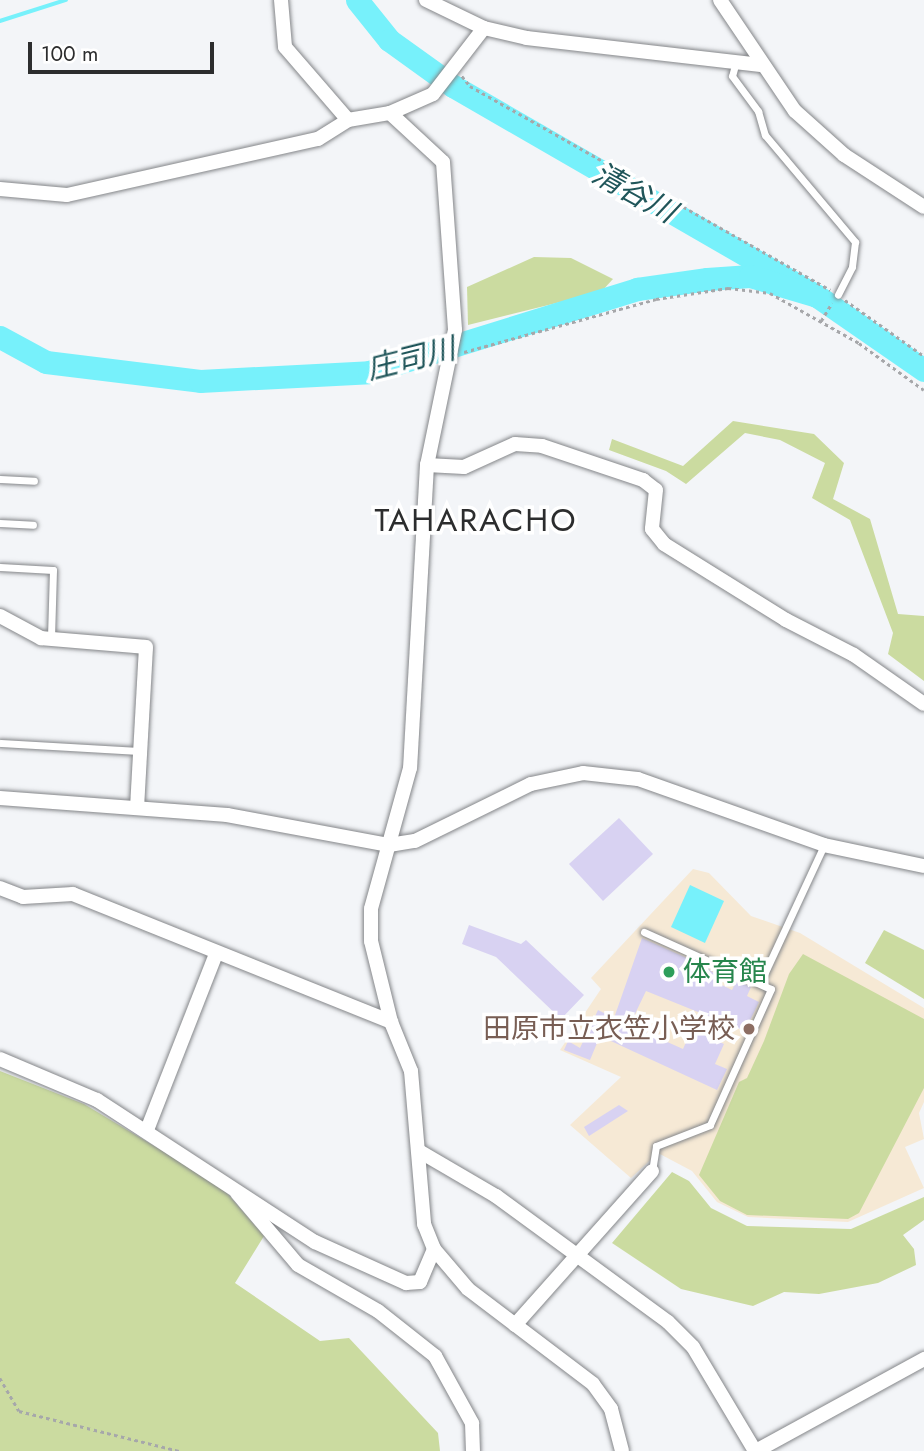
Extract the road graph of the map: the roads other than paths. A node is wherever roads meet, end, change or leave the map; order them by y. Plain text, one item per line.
1 (281, 0) edge
2 (426, 0) edge
3 (720, 0) edge
4 (484, 28) junction
5 (735, 65) junction
6 (762, 65) junction
7 (390, 113) junction
8 (348, 120) junction
9 (0, 189) edge
10 (924, 207) edge
11 (838, 295) road end
12 (427, 465) junction
13 (0, 480) edge
14 (34, 481) dead end
15 (0, 523) edge
16 (33, 525) dead end
17 (0, 567) edge
18 (0, 616) edge
19 (51, 638) junction
20 (924, 704) edge
21 (0, 743) edge
22 (140, 751) junction
23 (0, 798) edge
24 (137, 806) junction
25 (389, 845) junction
26 (824, 845) junction
27 (924, 866) edge
28 (0, 888) edge
29 (644, 932) dead end
30 (216, 954) junction
31 (760, 984) junction
32 (391, 1023) junction
33 (0, 1059) edge
34 (147, 1130) junction
35 (419, 1151) junction
36 (652, 1171) joint
37 (230, 1183) junction
38 (433, 1249) junction
39 (573, 1256) junction
40 (515, 1325) junction
41 (924, 1359) edge
42 (473, 1451) edge
43 (622, 1451) edge
44 (756, 1451) edge

1 - 8 street
2 - 4 street
3 - 6 street
4 - 5 street
4 - 7 street
5 - 6 street
5 - 11 lane
6 - 10 street
7 - 8 street
7 - 12 street
8 - 9 street
12 - 20 street
12 - 25 street
13 - 14 lane
15 - 16 lane
17 - 19 lane
18 - 19 street
19 - 22 street
21 - 22 lane
22 - 24 street
23 - 24 street
24 - 25 street
25 - 26 street
25 - 32 street
26 - 27 street
26 - 31 lane
28 - 30 street
29 - 31 lane
30 - 32 street
30 - 34 street
31 - 36 lane
32 - 35 street
33 - 34 street
34 - 37 street
35 - 38 street
35 - 39 street
36 - 39 street
37 - 38 street
37 - 42 street
38 - 40 street
39 - 40 street
39 - 44 street
40 - 43 street
41 - 44 street

